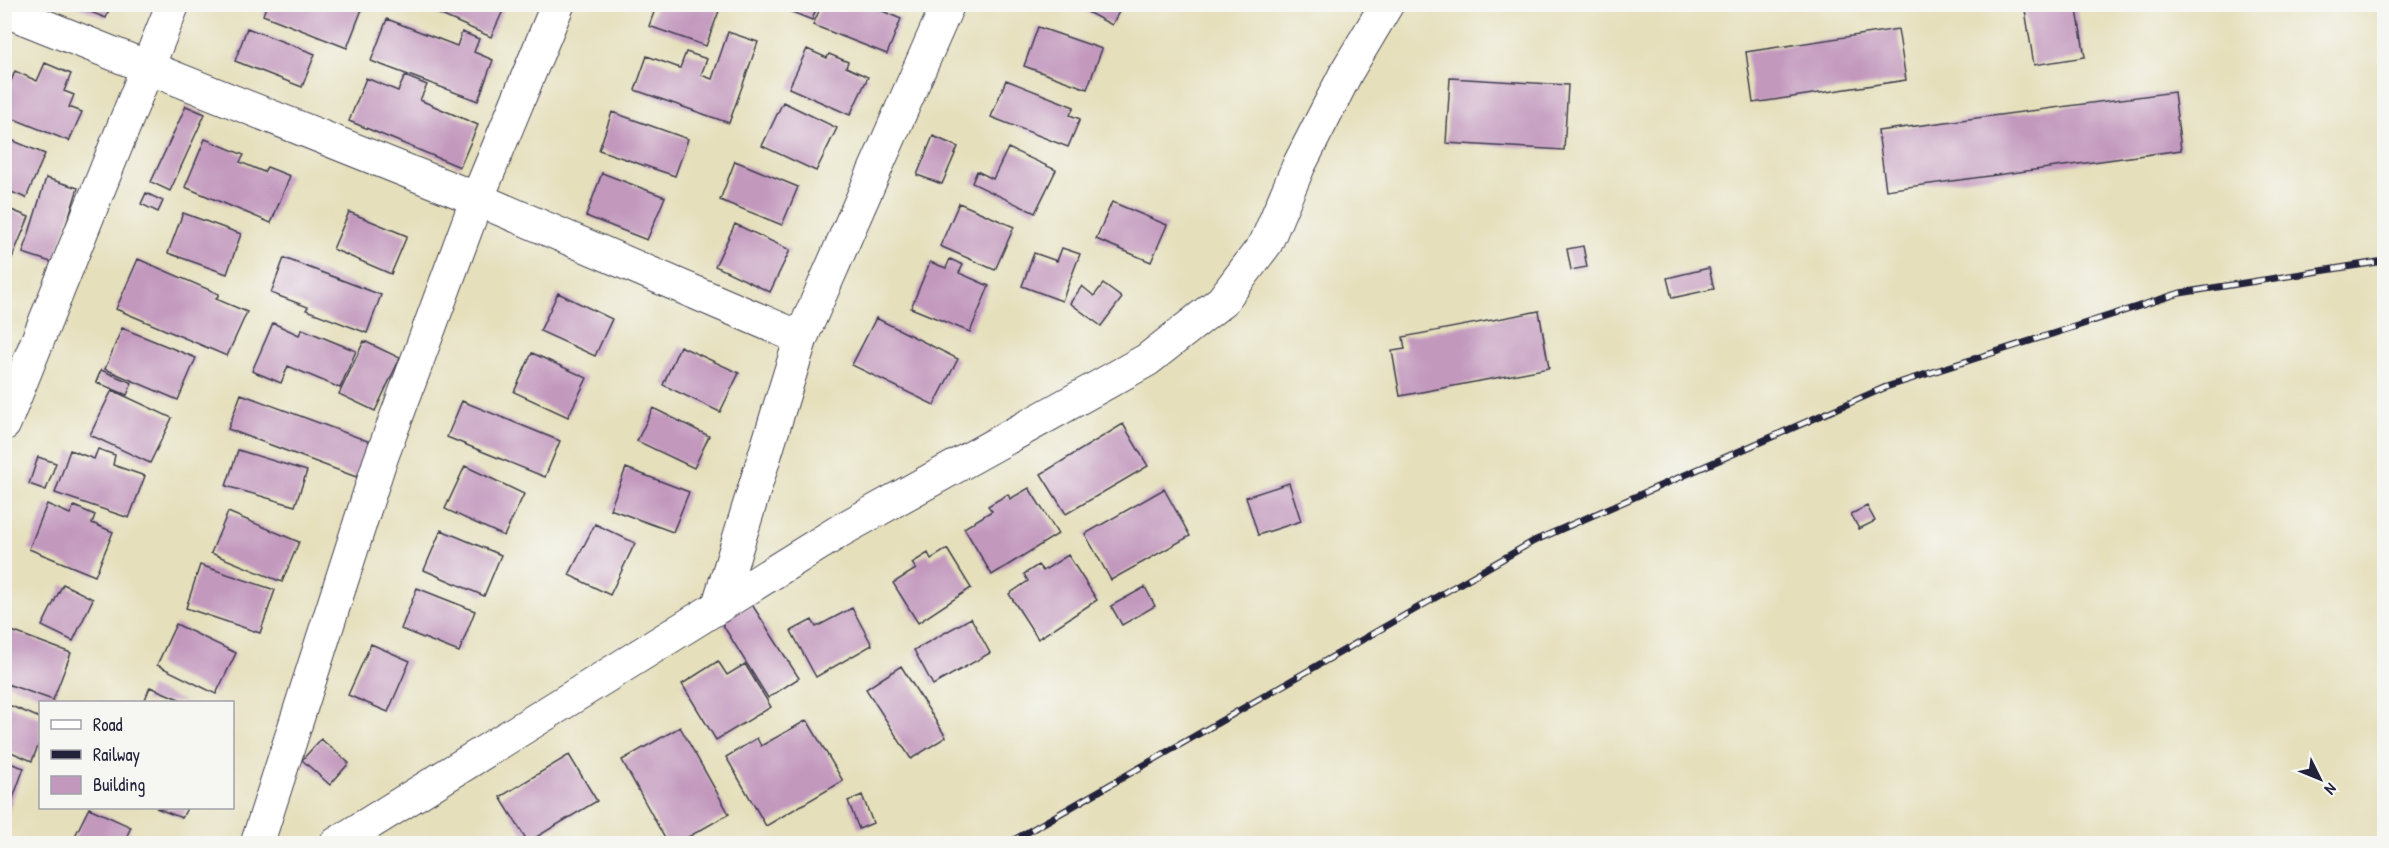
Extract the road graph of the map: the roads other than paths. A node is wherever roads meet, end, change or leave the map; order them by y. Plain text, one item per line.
1 (173, 4) edge
2 (558, 4) edge
3 (948, 4) edge
4 (1387, 4) edge
5 (4, 10) edge
6 (146, 68) junction
7 (477, 199) junction
8 (801, 338) junction
9 (4, 424) edge
10 (718, 607) junction
11 (257, 843) edge
12 (336, 843) edge

1 - 6 street
2 - 7 street
3 - 8 street
4 - 10 street
5 - 6 street
6 - 7 street
6 - 9 street
7 - 8 street
7 - 11 street
8 - 10 street
10 - 12 street

